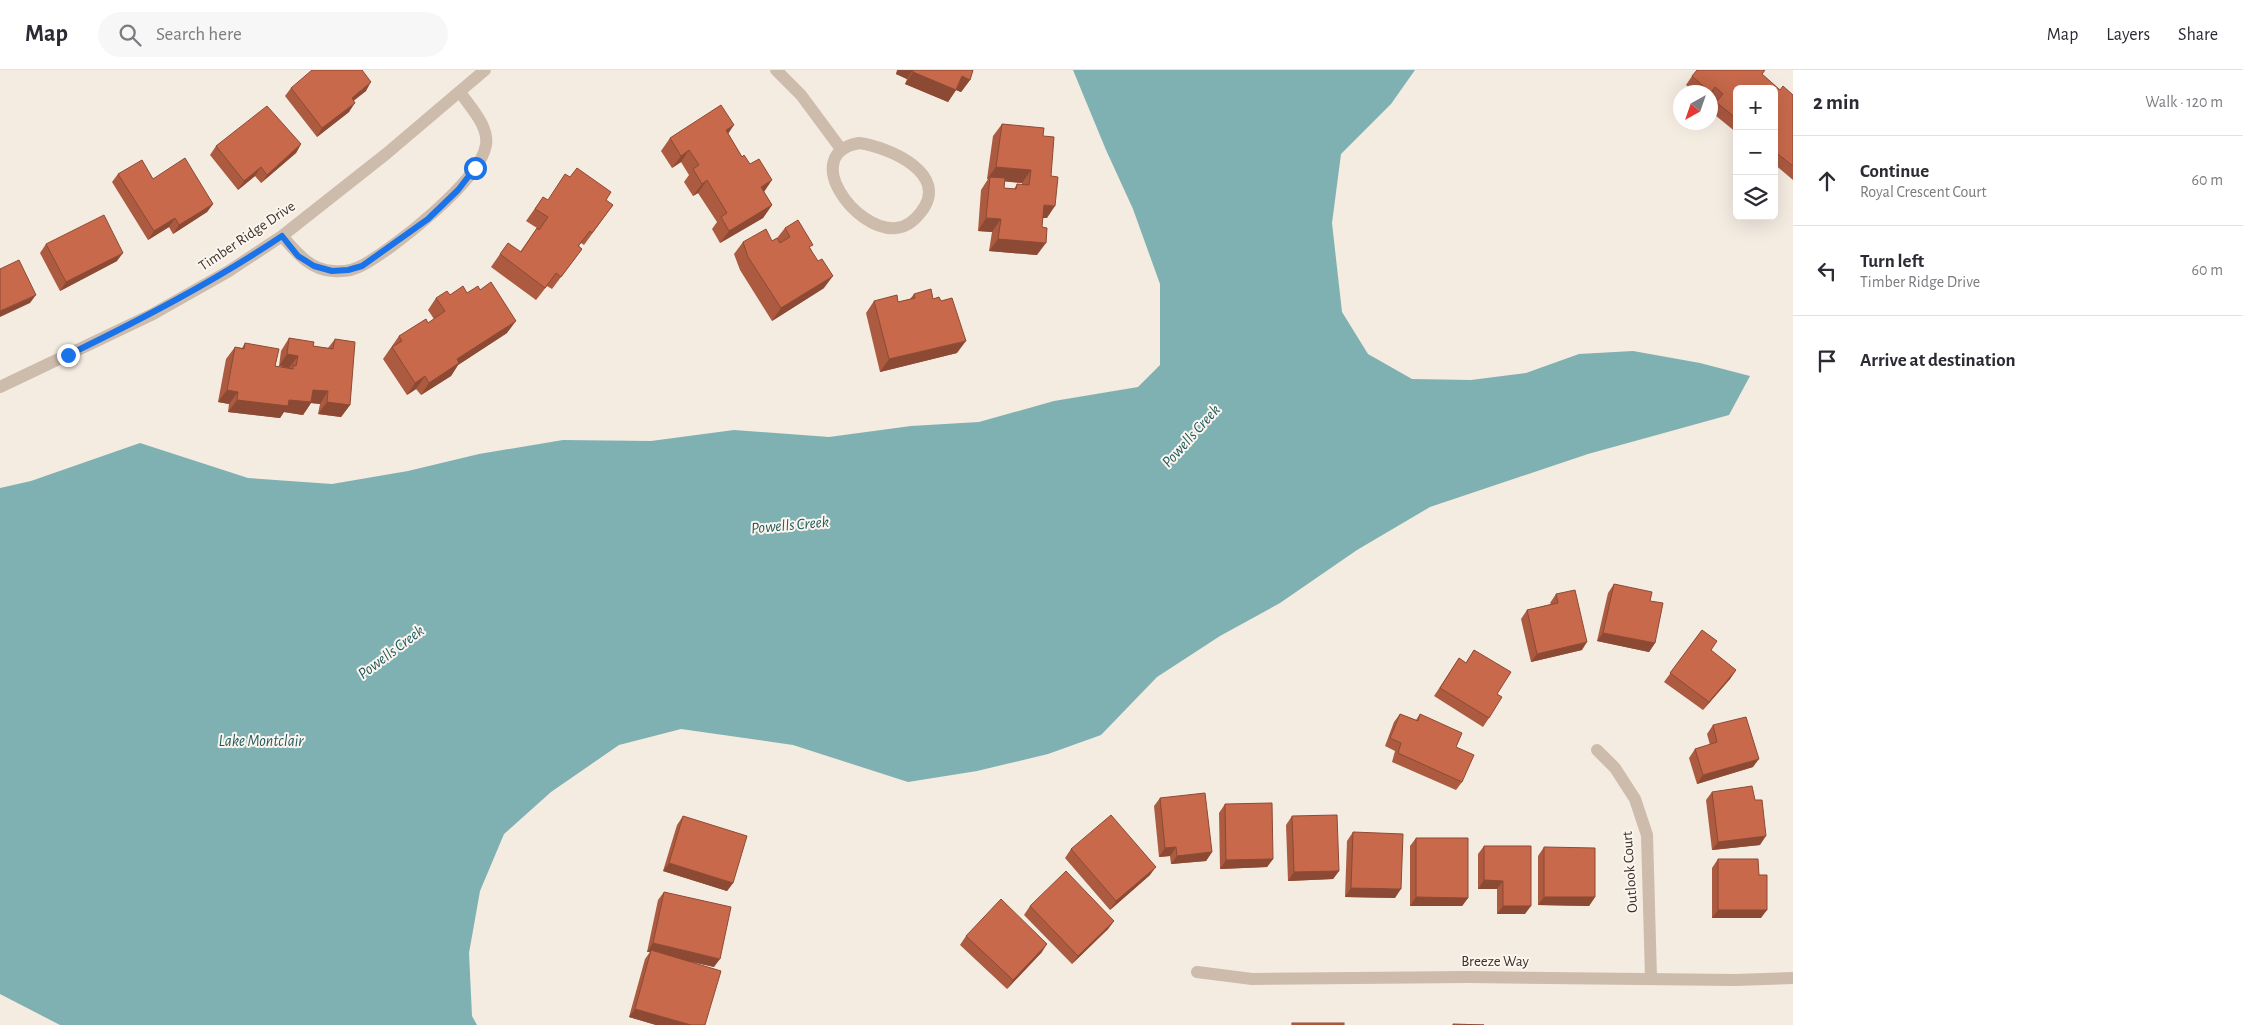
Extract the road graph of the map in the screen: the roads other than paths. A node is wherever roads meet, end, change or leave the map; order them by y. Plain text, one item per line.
1 (485, 70) edge
2 (776, 70) edge
3 (460, 92) junction
4 (841, 149) junction
5 (282, 236) junction
6 (0, 387) edge
7 (1597, 750) dead end
8 (1197, 972) dead end
9 (1651, 978) junction
10 (1793, 978) edge

1 - 3 street, Timber Ridge Drive
2 - 4 street
3 - 5 street, Timber Ridge Drive
3 - 5 street
4 - 4 street
5 - 6 street, Timber Ridge Drive
7 - 9 street, Outlook Court
8 - 9 street, Breeze Way
9 - 10 street, Breeze Way

